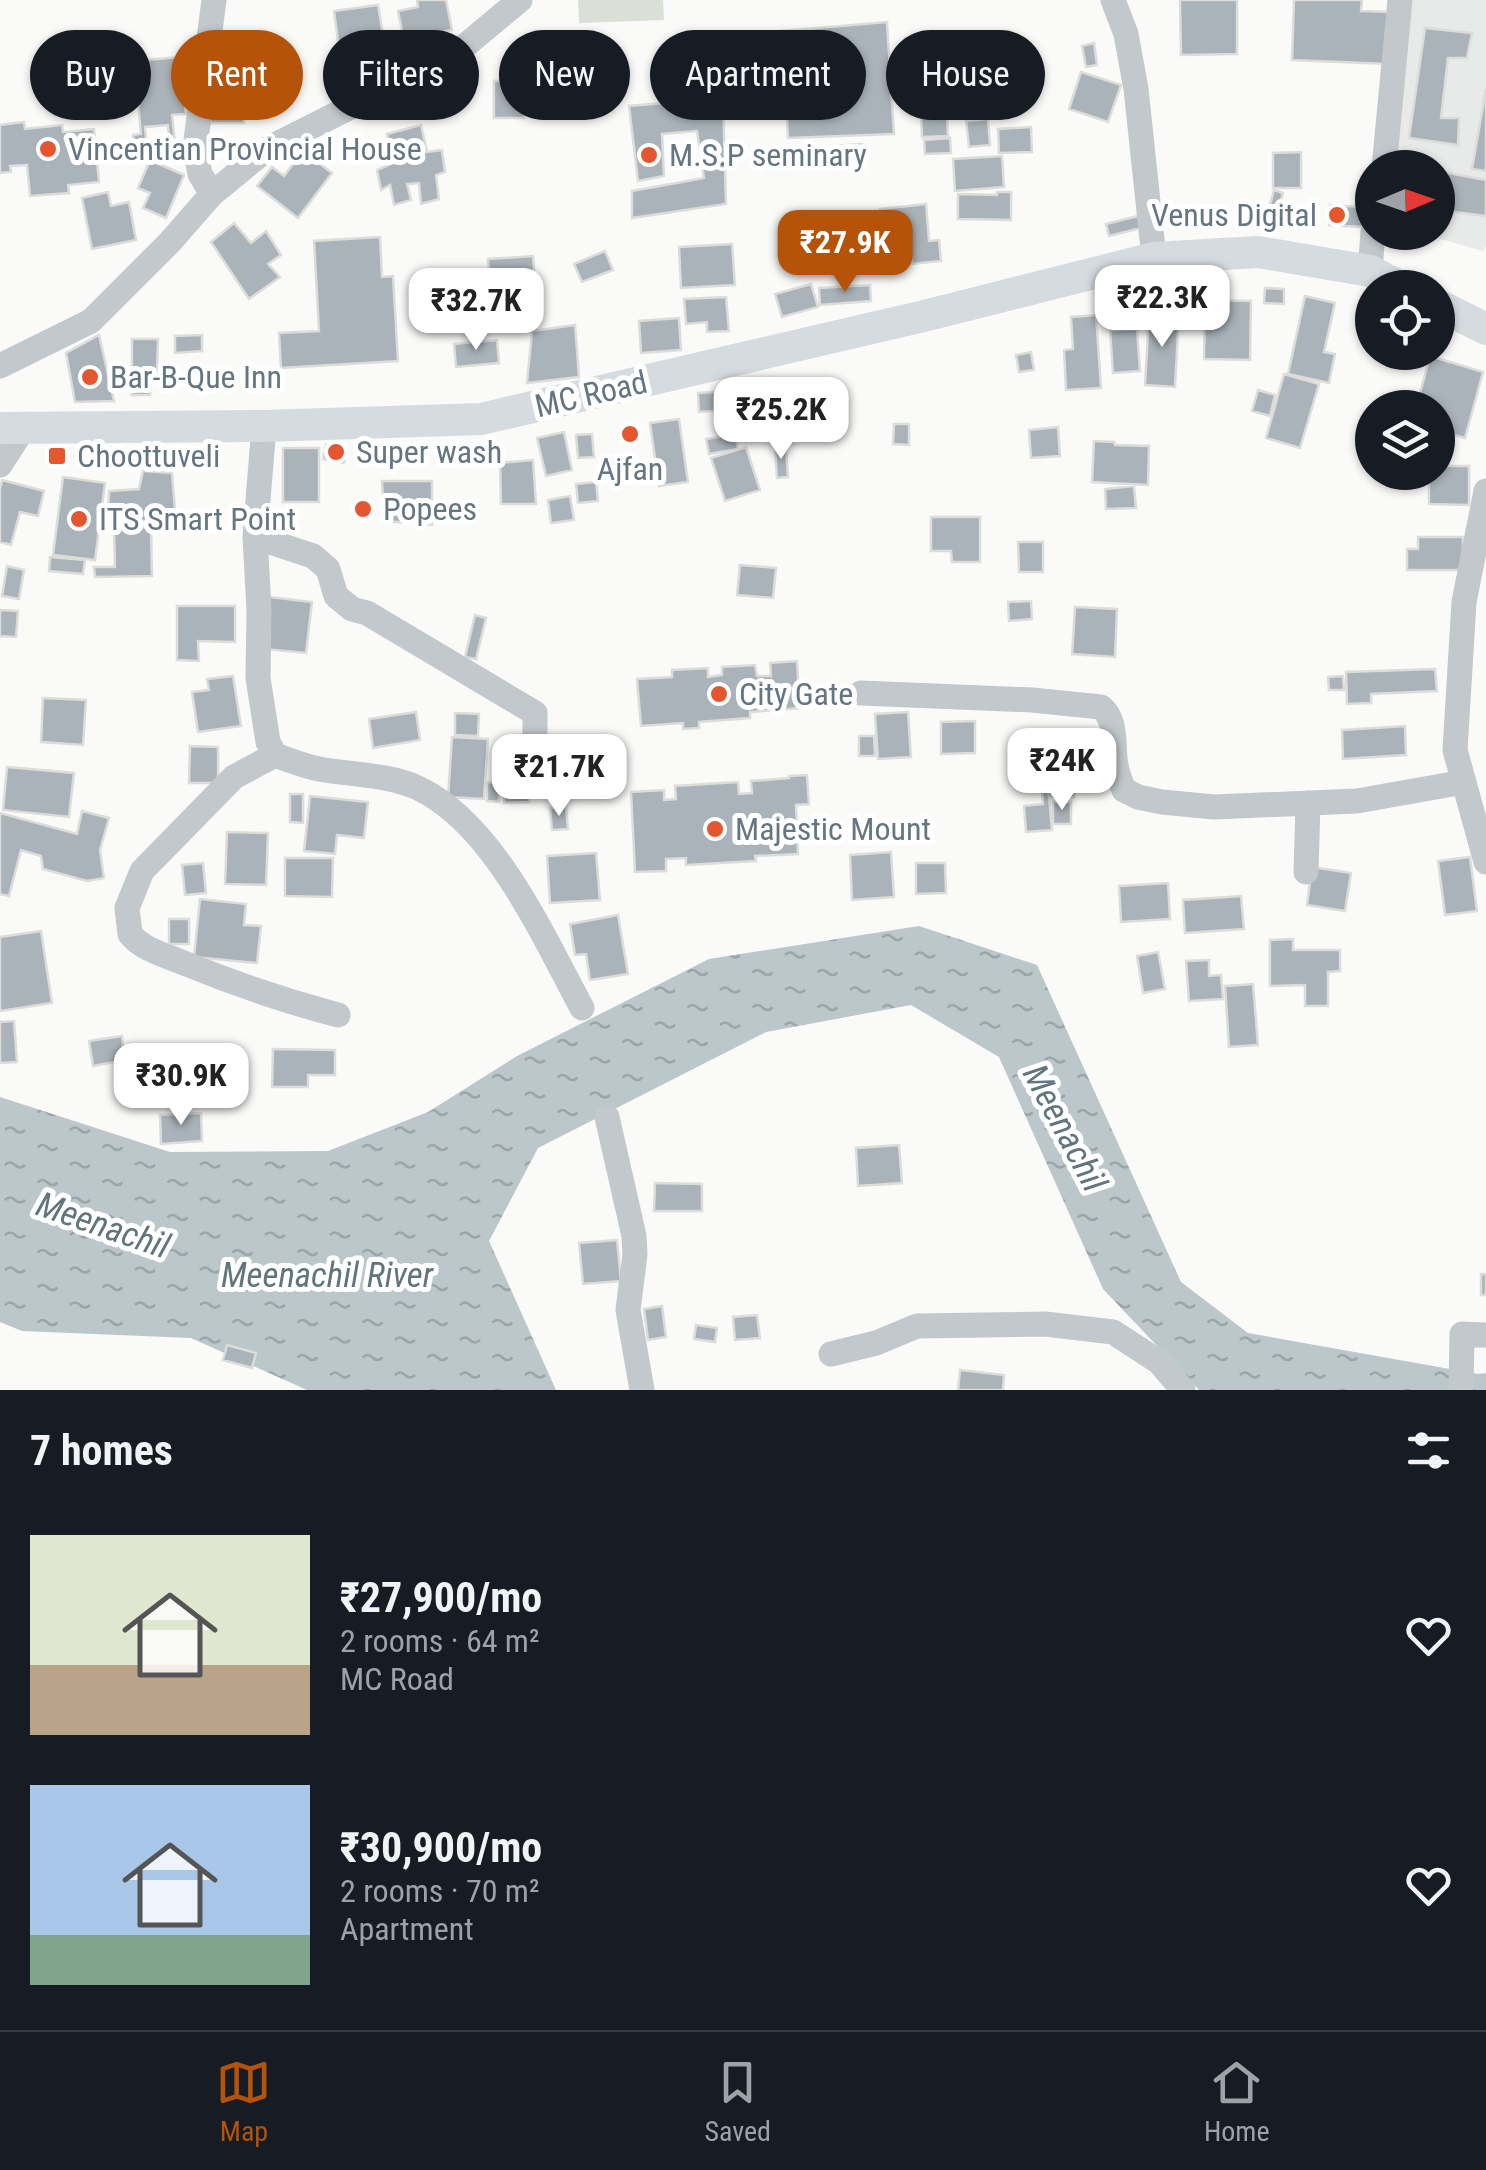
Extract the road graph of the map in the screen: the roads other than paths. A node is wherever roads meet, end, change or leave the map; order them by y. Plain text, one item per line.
1 (214, 0) edge
2 (1113, 0) edge
3 (1400, 0) edge
4 (509, 5) edge
5 (1386, 150) edge
6 (212, 194) junction
7 (1154, 258) junction
8 (1364, 270) edge
9 (1455, 313) edge
10 (1486, 329) edge
11 (0, 366) edge
12 (264, 426) junction
13 (12, 428) edge
14 (0, 465) edge
15 (1486, 490) edge
16 (256, 537) junction
17 (861, 693) dead end
18 (535, 743) dead end
19 (275, 755) junction
20 (1464, 782) junction
21 (1308, 803) junction
22 (1486, 862) edge
23 (1306, 872) dead end
24 (582, 1008) dead end
25 (338, 1015) dead end
26 (607, 1117) dead end
27 (1486, 1335) edge
28 (831, 1354) dead end
29 (642, 1390) edge
30 (1183, 1390) edge
31 (1462, 1390) edge

1 - 6 street
2 - 7 street
3 - 5 street
4 - 6 street
6 - 11 street
7 - 8 main road, MC Road
7 - 12 main road, MC Road
9 - 10 main road
12 - 13 main road, MC Road
12 - 16 street
13 - 14 street
15 - 20 street
16 - 18 street
16 - 19 street
17 - 21 street
19 - 24 street
19 - 25 street
20 - 21 street
20 - 22 street
21 - 23 street
26 - 29 street
27 - 31 street
28 - 30 street

